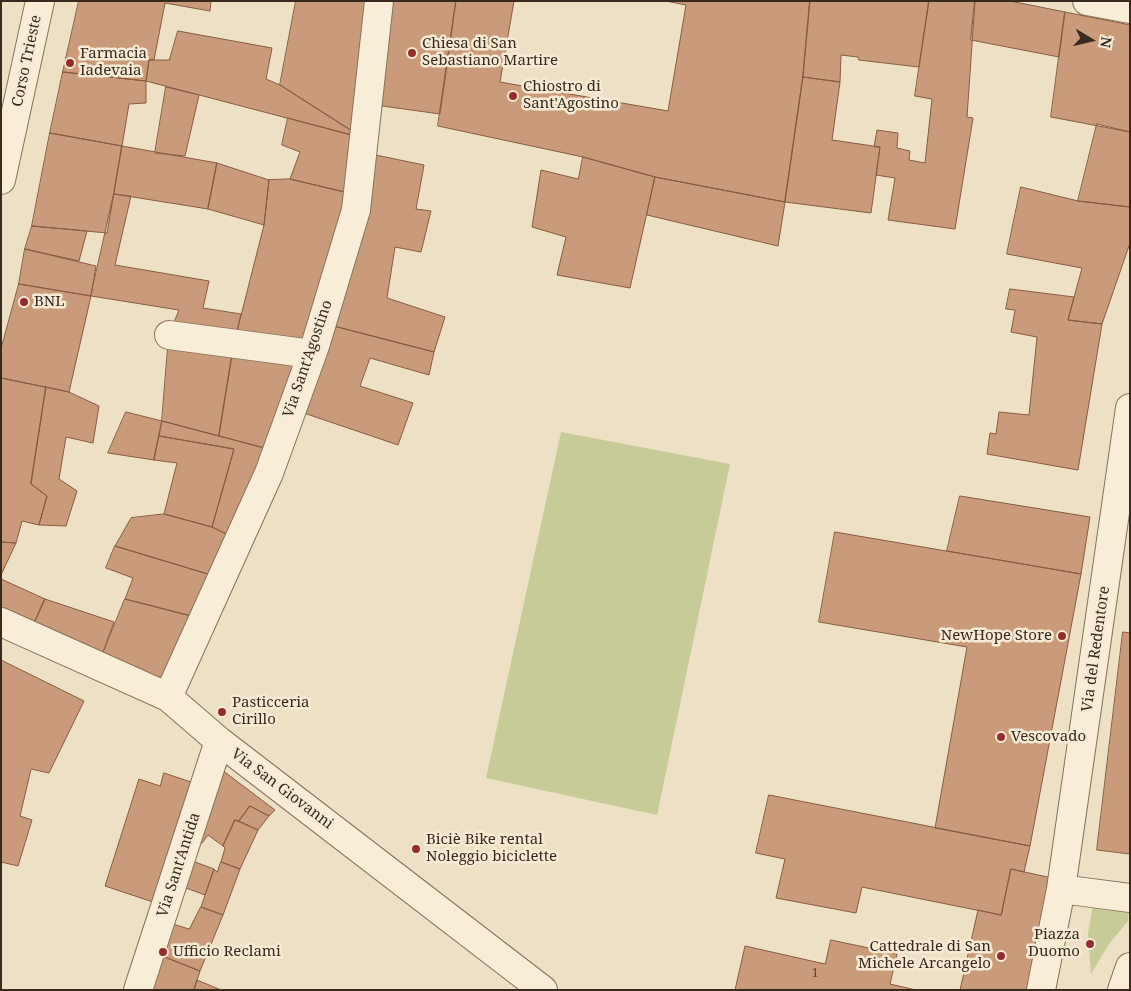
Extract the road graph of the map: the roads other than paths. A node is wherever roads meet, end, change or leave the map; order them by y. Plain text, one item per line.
1 (40, 1) edge
2 (379, 1) edge
3 (1087, 1) edge
4 (1130, 9) edge
5 (1, 180) edge
6 (169, 335) dead end
7 (312, 354) junction
8 (1130, 408) edge
9 (1, 622) edge
10 (168, 697) junction
11 (219, 741) junction
12 (1061, 889) junction
13 (1130, 898) edge
14 (1130, 967) edge
15 (138, 990) edge
16 (544, 990) edge
17 (1041, 990) edge
18 (1122, 990) edge

1 - 5 street, Corso Trieste
2 - 7 street, Via Sant'Agostino
3 - 4 street
6 - 7 street
7 - 10 street, Via Sant'Agostino
8 - 12 street, Via del Redentore
9 - 10 street, Via San Giovanni
10 - 11 street, Via San Giovanni
11 - 15 street, Via Sant'Antida
11 - 16 street, Via San Giovanni
12 - 13 street
12 - 17 street
14 - 18 street

